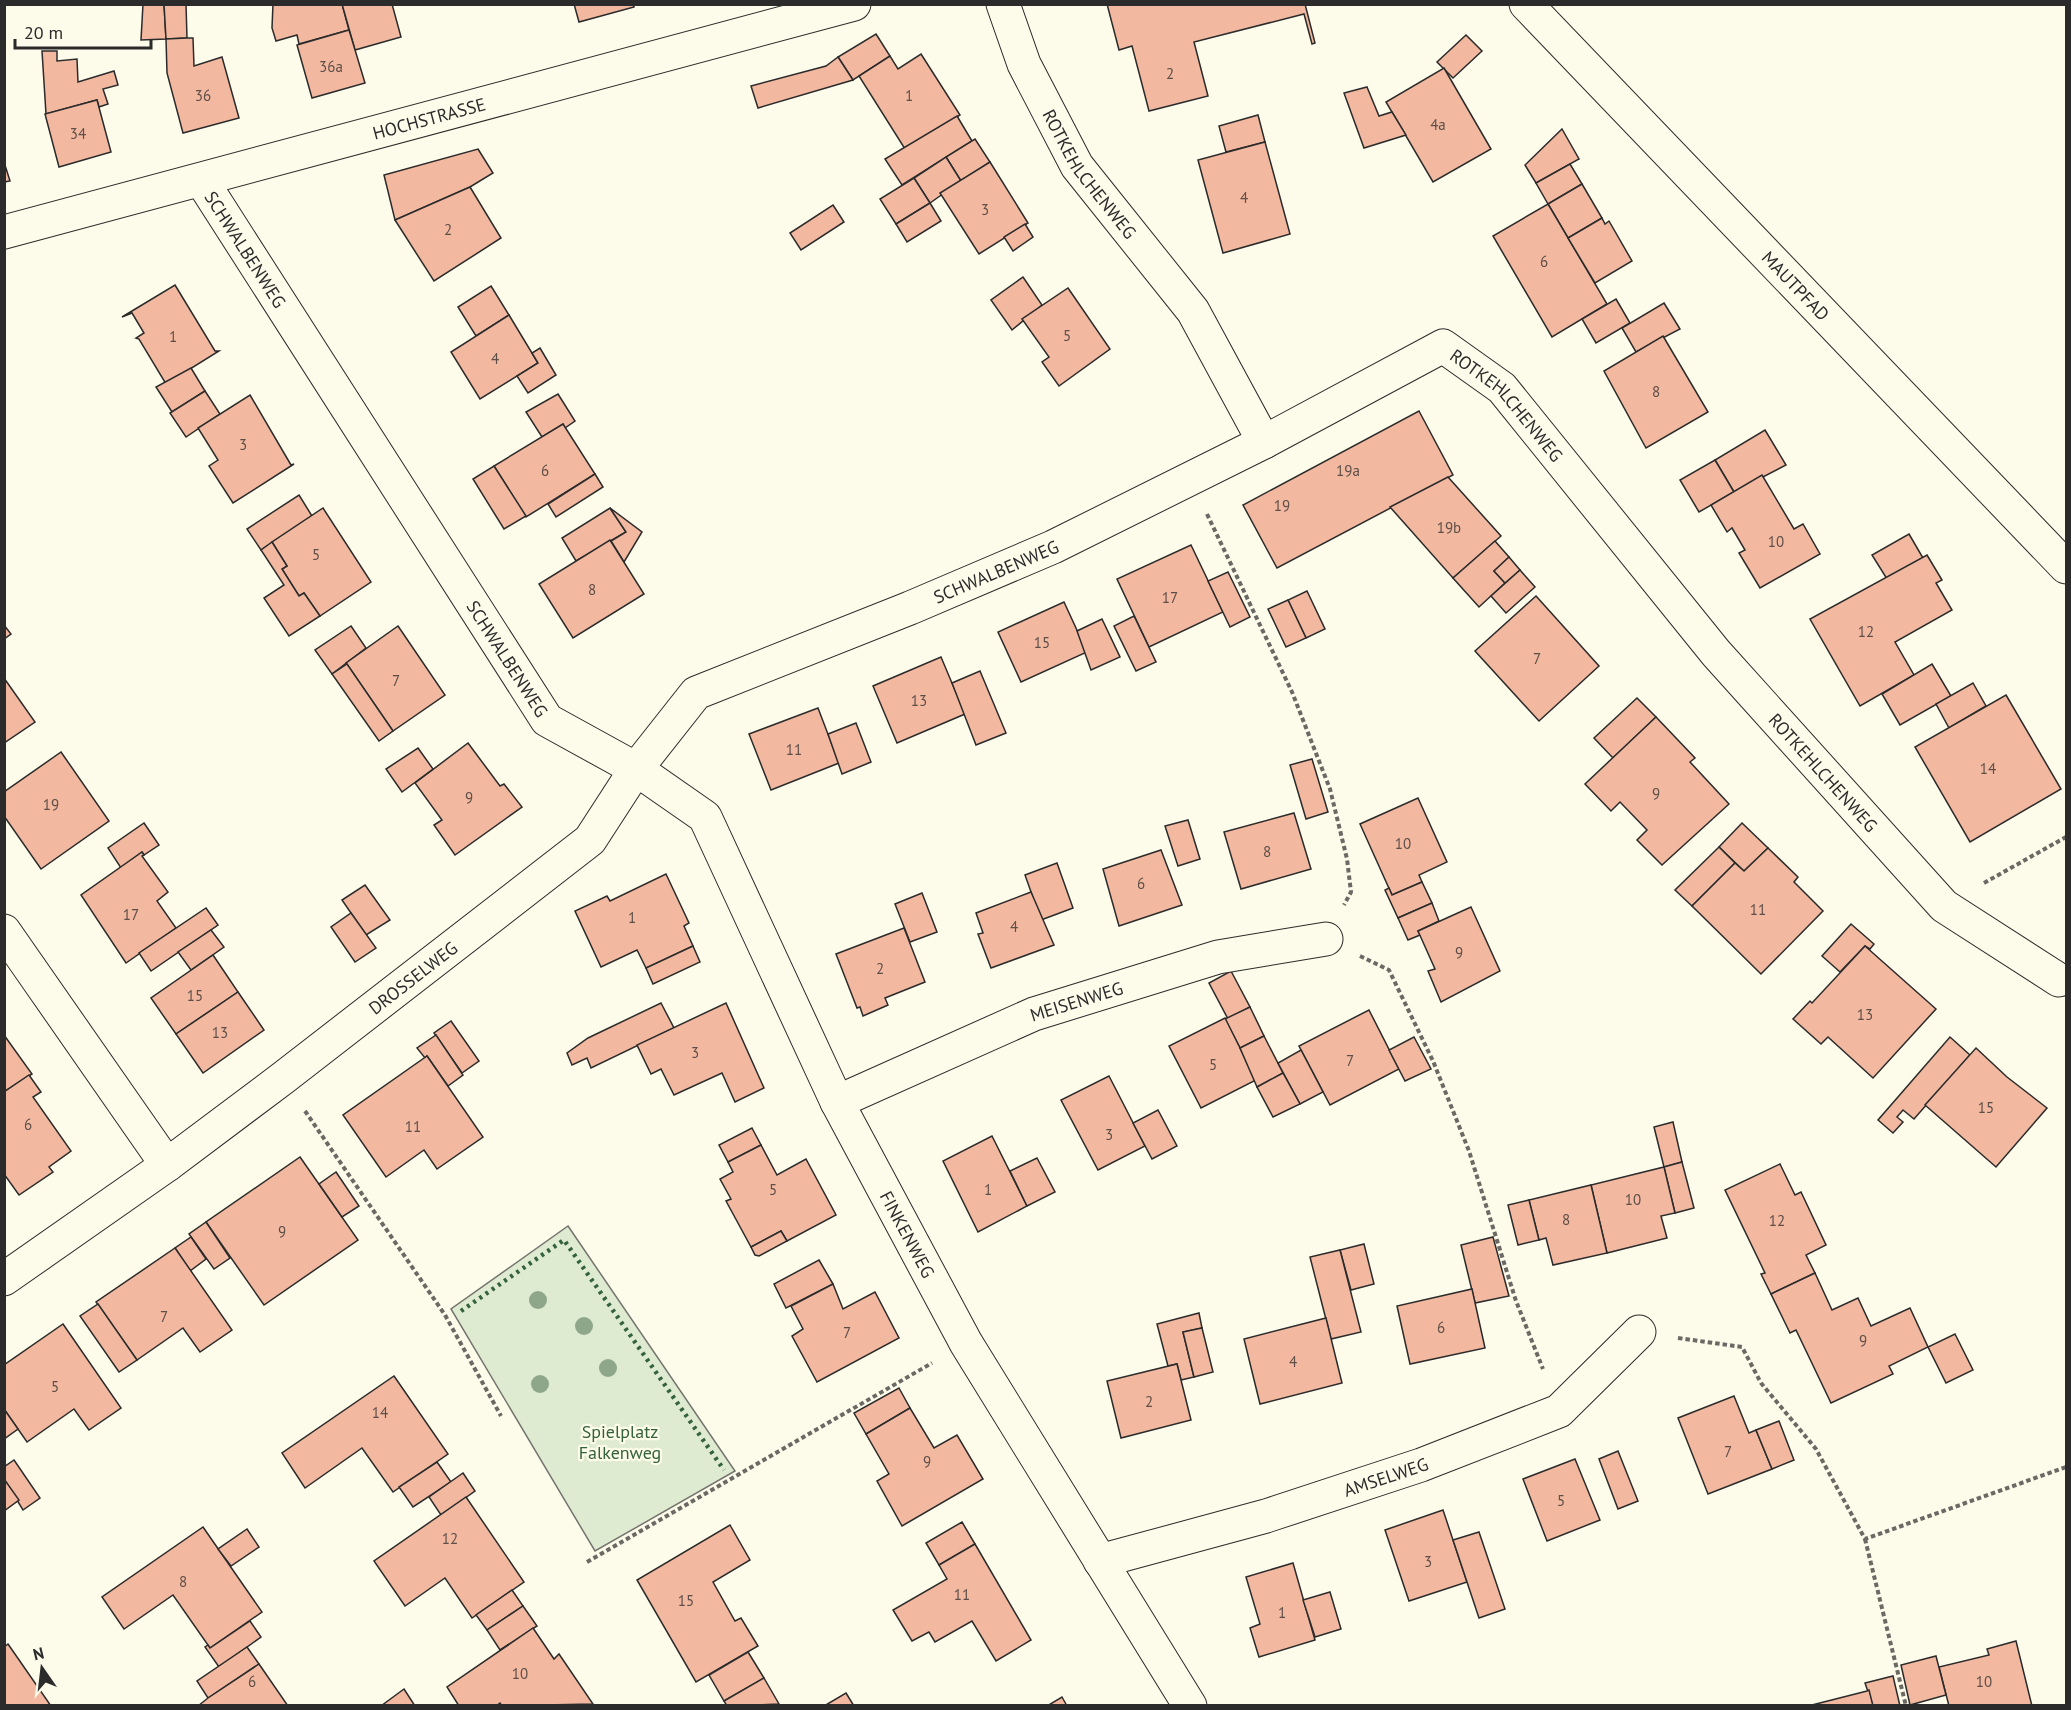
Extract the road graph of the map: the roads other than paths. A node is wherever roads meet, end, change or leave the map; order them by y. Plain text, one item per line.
1 (854, 4) edge
2 (1004, 4) edge
3 (1526, 4) edge
4 (202, 180) junction
5 (4, 232) edge
6 (1264, 442) junction
7 (2067, 567) edge
8 (636, 769) junction
9 (4, 931) edge
10 (1326, 939) road end
11 (2059, 980) dead end
12 (837, 1102) junction
13 (167, 1165) junction
14 (4, 1279) edge
15 (1639, 1332) road end
16 (1100, 1561) junction
17 (1190, 1706) edge

1 - 4 street, HOCHSTRASSE
2 - 6 street, ROTKEHLCHENWEG
3 - 7 street, MAUTPFAD
4 - 5 street, HOCHSTRASSE
4 - 8 street, SCHWALBENWEG
6 - 8 street, SCHWALBENWEG
6 - 11 street, ROTKEHLCHENWEG
8 - 12 street, FINKENWEG
8 - 13 street, DROSSELWEG
9 - 13 street
10 - 12 street, MEISENWEG
12 - 16 street, FINKENWEG
13 - 14 street, DROSSELWEG
15 - 16 street, AMSELWEG
16 - 17 street, FINKENWEG

